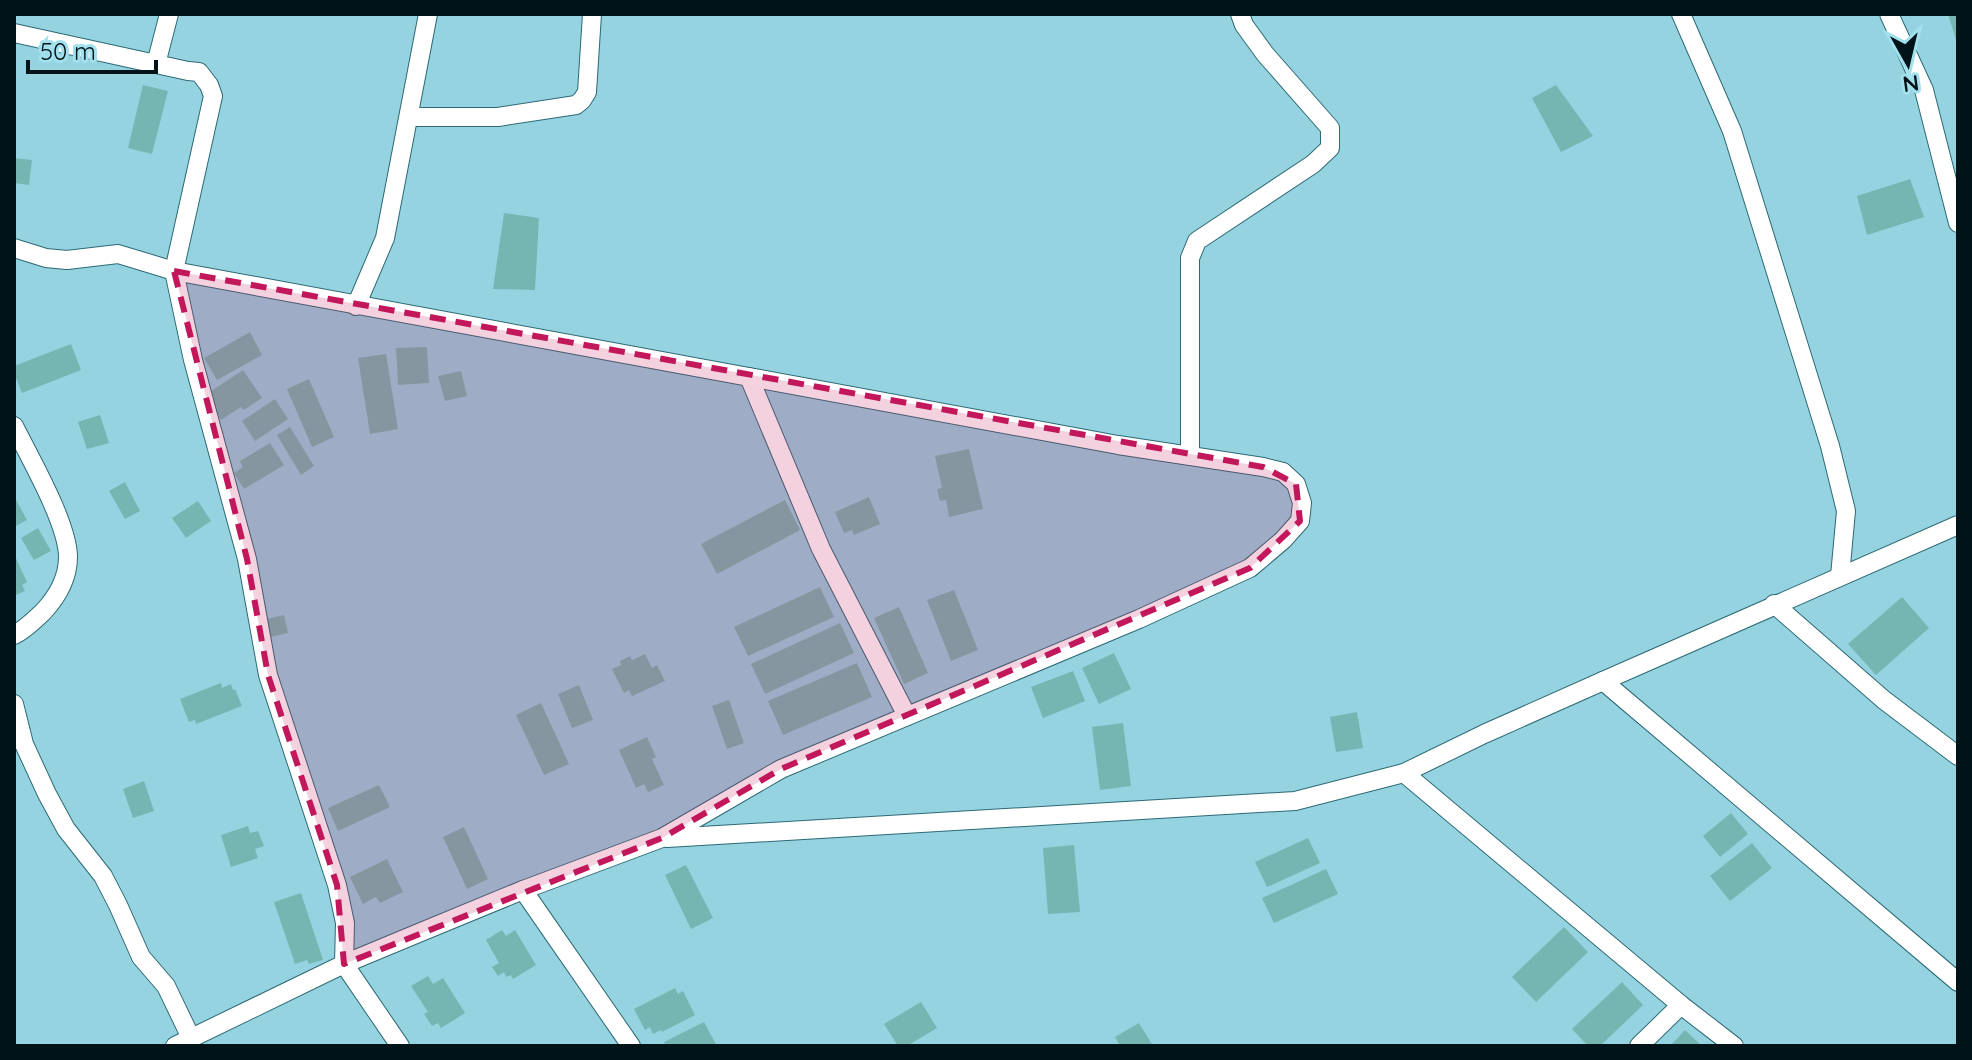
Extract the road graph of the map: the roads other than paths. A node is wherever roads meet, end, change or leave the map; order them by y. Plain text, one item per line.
1 (169, 14) edge
2 (428, 14) edge
3 (592, 14) edge
4 (1240, 14) edge
5 (1681, 14) edge
6 (1889, 14) edge
7 (14, 33) edge
8 (156, 64) junction
9 (410, 117) junction
10 (1958, 223) edge
11 (14, 248) edge
12 (174, 271) junction
13 (356, 306) junction
14 (749, 377) junction
15 (14, 426) edge
16 (1190, 456) junction
17 (1958, 525) edge
18 (1840, 576) junction
19 (1774, 604) junction
20 (14, 635) edge
21 (1603, 681) junction
22 (14, 704) edge
23 (907, 716) junction
24 (1958, 756) edge
25 (1404, 773) junction
26 (662, 838) junction
27 (523, 890) junction
28 (344, 964) junction
29 (1958, 982) edge
30 (1681, 1005) junction
31 (183, 1042) edge
32 (400, 1046) edge
33 (631, 1046) edge
34 (1639, 1046) edge
35 (1734, 1046) edge

1 - 8 street
2 - 9 street
3 - 9 street
4 - 16 street
5 - 18 street
6 - 10 street
7 - 8 street
8 - 12 street
9 - 13 street
11 - 12 street
12 - 13 street
12 - 28 street
13 - 14 street
14 - 16 street
14 - 23 street
15 - 20 street
16 - 23 street
17 - 18 street
18 - 19 street
19 - 21 street
19 - 24 street
21 - 25 street
21 - 29 street
22 - 31 street
23 - 26 street
25 - 26 street
25 - 30 street
26 - 27 street
27 - 28 street
27 - 33 street
28 - 31 street
28 - 32 street
30 - 34 street
30 - 35 street

